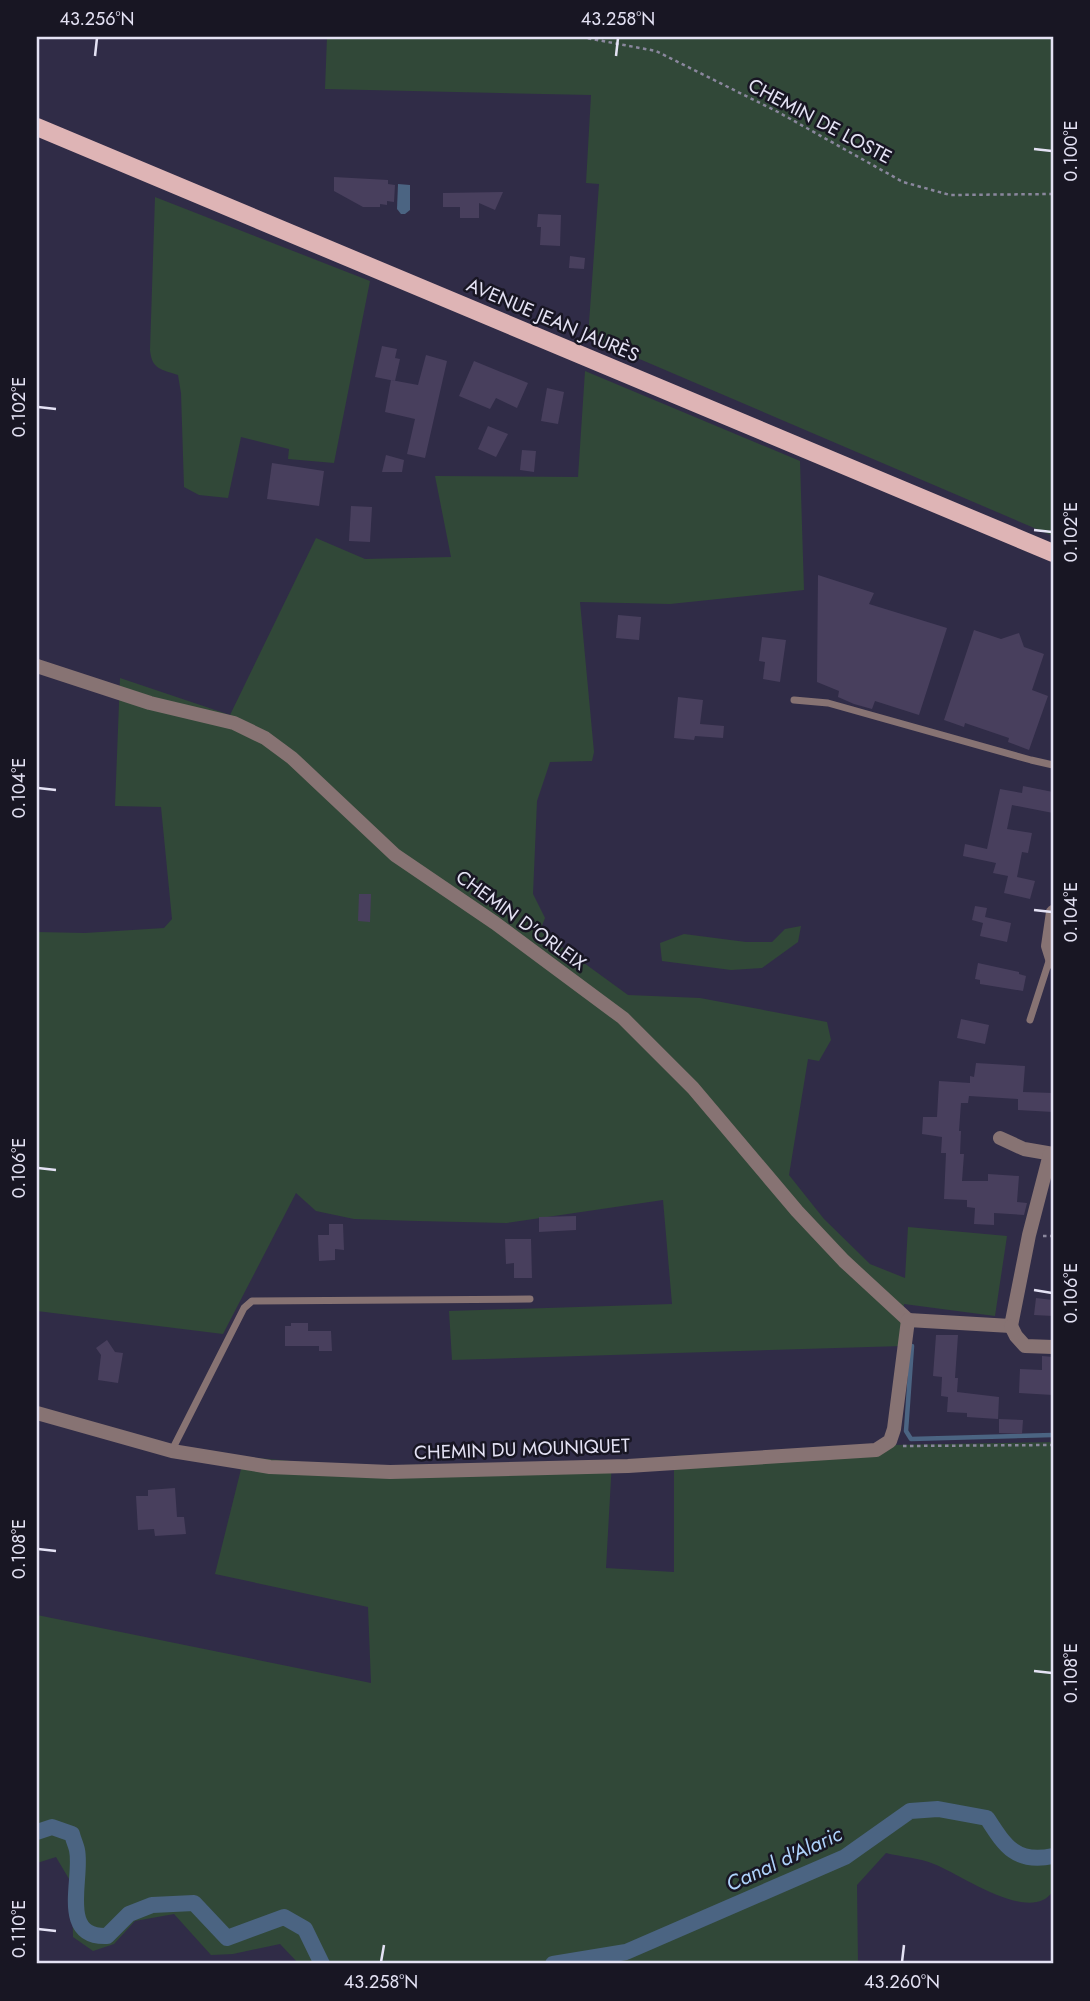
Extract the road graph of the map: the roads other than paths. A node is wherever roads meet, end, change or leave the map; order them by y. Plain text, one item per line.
1 (37, 127) edge
2 (1053, 552) edge
3 (37, 666) edge
4 (794, 699) dead end
5 (1053, 765) edge
6 (1053, 912) edge
7 (1052, 960) edge
8 (1030, 1020) dead end
9 (1000, 1138) dead end
10 (1052, 1154) edge
11 (530, 1299) dead end
12 (908, 1320) junction
13 (1011, 1326) junction
14 (1053, 1347) edge
15 (37, 1412) edge
16 (172, 1451) junction

1 - 2 main road, AVENUE JEAN JAURÈS
3 - 12 street, CHEMIN D'ORLEIX
4 - 5 lane
6 - 7 street
7 - 8 lane
9 - 10 street
10 - 13 street
11 - 16 lane
12 - 13 street
12 - 16 street, CHEMIN DU MOUNIQUET
13 - 14 street
15 - 16 street, CHEMIN DU MOUNIQUET

